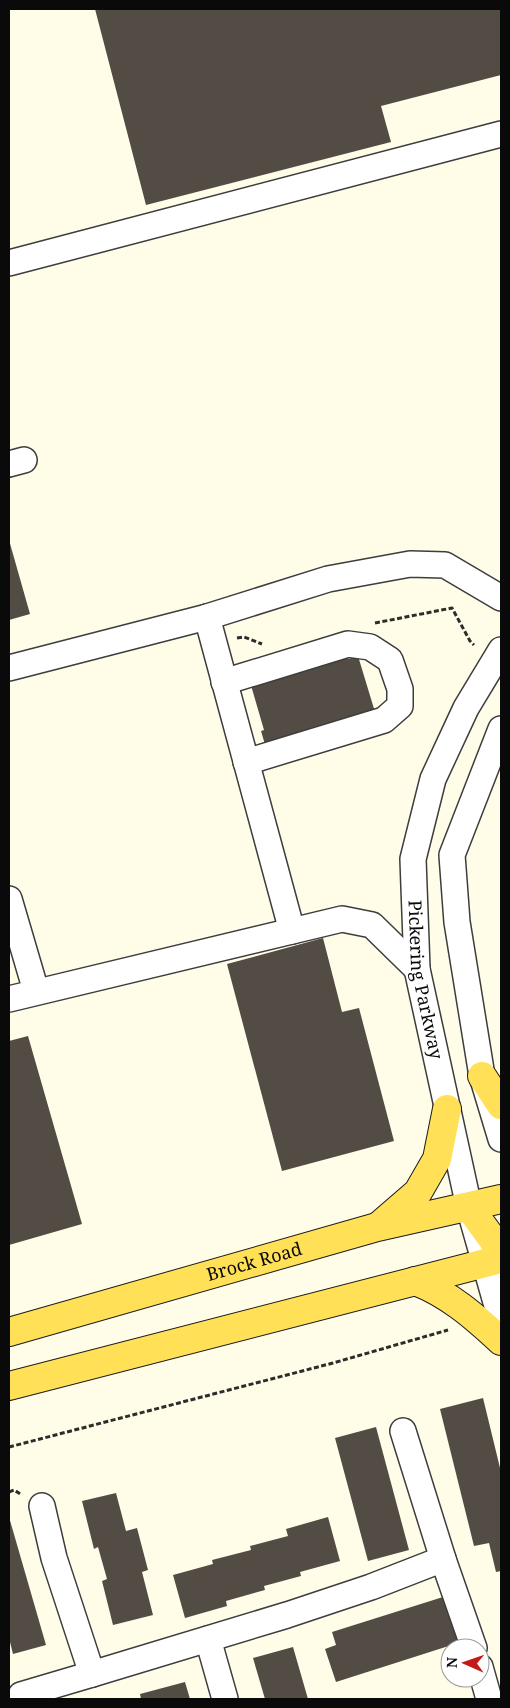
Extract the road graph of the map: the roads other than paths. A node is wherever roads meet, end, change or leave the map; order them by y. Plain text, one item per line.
1 (501, 134) edge
2 (9, 263) edge
3 (501, 598) edge
4 (206, 617) junction
5 (501, 650) edge
6 (9, 668) edge
7 (224, 682) junction
8 (501, 728) edge
9 (246, 762) junction
10 (9, 899) edge
11 (292, 931) junction
12 (417, 969) junction
13 (36, 991) junction
14 (9, 999) edge
15 (482, 1076) junction
16 (501, 1104) edge
17 (447, 1109) junction
18 (501, 1139) edge
19 (501, 1199) edge
20 (469, 1207) junction
21 (377, 1227) junction
22 (496, 1258) edge
23 (415, 1281) junction
24 (501, 1320) edge
25 (9, 1332) edge
26 (501, 1340) edge
27 (9, 1386) edge
28 (403, 1431) dead end
29 (42, 1506) dead end
30 (443, 1559) junction
31 (471, 1638) edge
32 (208, 1639) junction
33 (92, 1674) junction
34 (21, 1695) dead end
35 (225, 1699) edge

1 - 2 street
3 - 4 street
4 - 6 street
4 - 7 street
5 - 12 street, Pickering Parkway
7 - 9 street
7 - 9 street
8 - 15 street
9 - 11 street
10 - 13 street
11 - 12 street
11 - 13 street
12 - 17 street, Pickering Parkway
13 - 14 street
15 - 16 main road
15 - 18 street
17 - 20 street, Pickering Parkway
17 - 21 main road
19 - 20 main road, Brock Road
20 - 21 main road, Brock Road
20 - 22 main road
21 - 25 main road, Brock Road
22 - 23 main road
22 - 24 street
23 - 26 main road
23 - 27 main road
28 - 30 street
29 - 33 street
30 - 31 street
30 - 32 street
32 - 33 street
32 - 35 street
33 - 34 street

